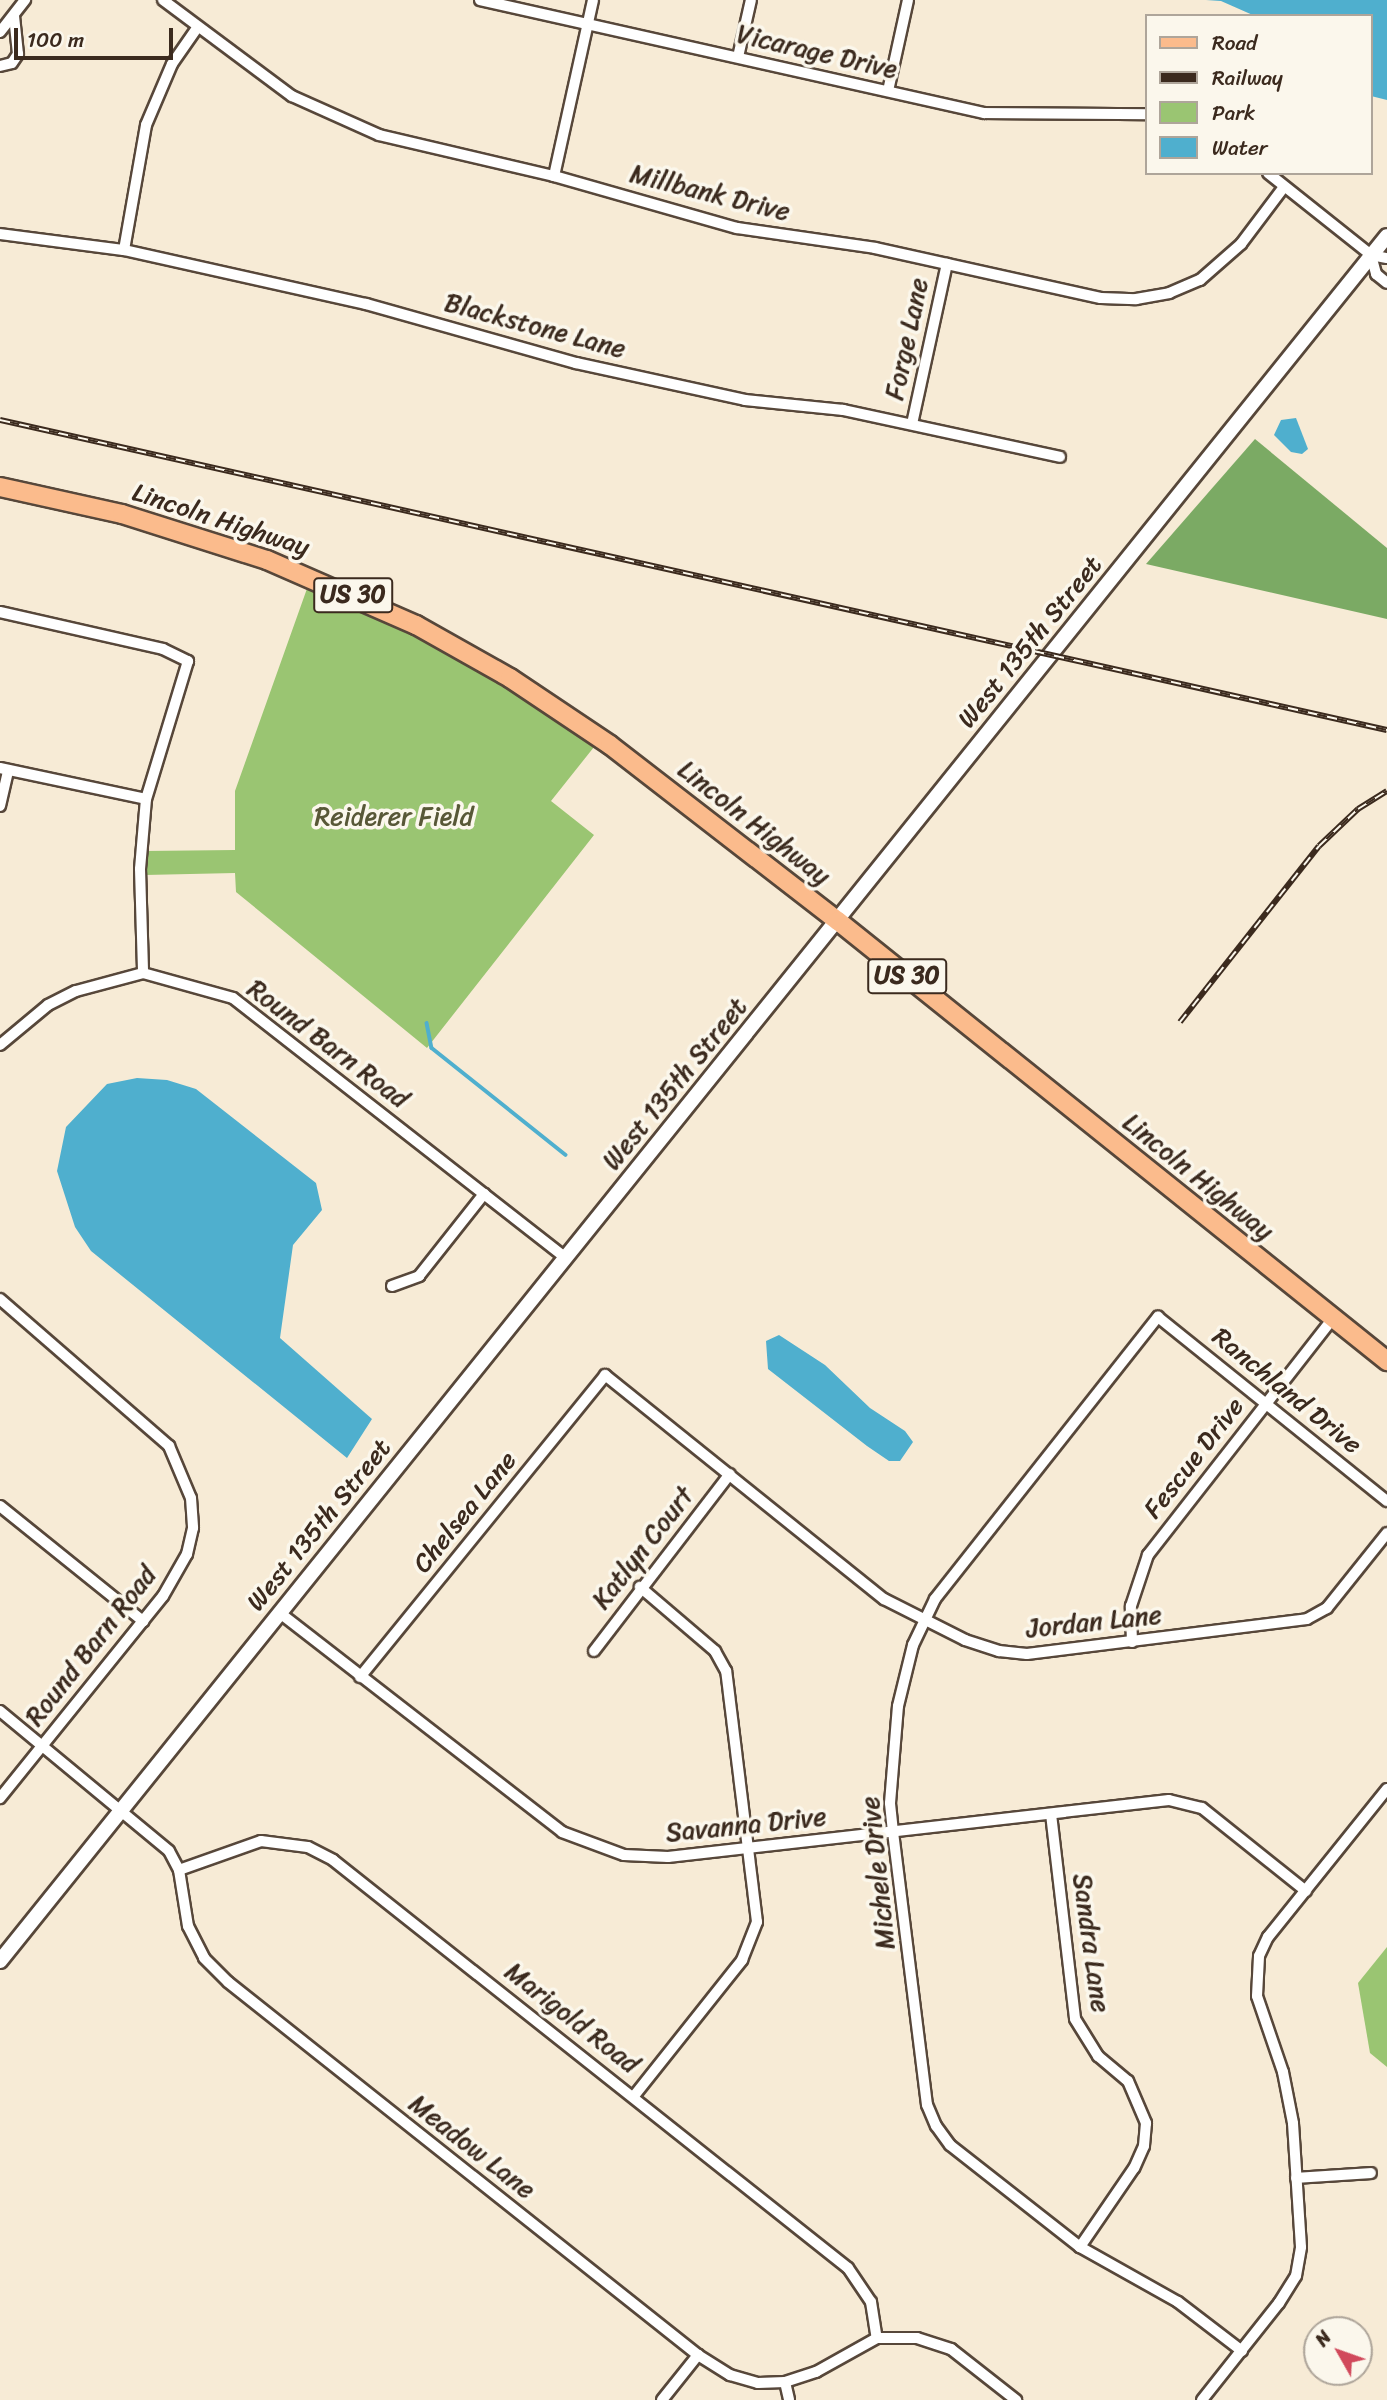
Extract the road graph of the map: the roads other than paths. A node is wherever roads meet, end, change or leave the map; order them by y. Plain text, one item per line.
1 (25, 0) edge
2 (163, 0) edge
3 (480, 0) edge
4 (593, 0) edge
5 (751, 0) edge
6 (908, 0) edge
7 (13, 15) junction
8 (588, 25) junction
9 (197, 28) junction
10 (0, 32) edge
11 (738, 57) junction
12 (0, 66) edge
13 (888, 91) junction
14 (1146, 114) edge
15 (1270, 175) edge
16 (554, 176) junction
17 (1284, 187) junction
18 (0, 234) edge
19 (1387, 236) edge
20 (124, 250) junction
21 (1371, 255) junction
22 (1387, 258) edge
23 (947, 264) junction
24 (1387, 283) edge
25 (912, 424) junction
26 (1060, 457) dead end
27 (0, 487) edge
28 (0, 611) edge
29 (4, 769) edge
30 (146, 799) junction
31 (0, 806) edge
32 (838, 920) junction
33 (143, 973) junction
34 (0, 1045) edge
35 (484, 1194) junction
36 (566, 1258) junction
37 (392, 1286) dead end
38 (0, 1299) edge
39 (1158, 1317) joint
40 (1333, 1318) junction
41 (1387, 1361) edge
42 (605, 1375) joint
43 (1265, 1404) junction
44 (730, 1474) junction
45 (1387, 1501) edge
46 (0, 1506) edge
47 (1387, 1533) edge
48 (640, 1587) junction
49 (280, 1614) junction
50 (922, 1620) junction
51 (143, 1621) junction
52 (1132, 1642) junction
53 (594, 1651) dead end
54 (360, 1677) junction
55 (0, 1711) edge
56 (41, 1746) junction
57 (1387, 1789) edge
58 (0, 1798) edge
59 (122, 1809) junction
60 (1051, 1814) junction
61 (893, 1832) junction
62 (747, 1849) junction
63 (179, 1870) junction
64 (1306, 1891) junction
65 (0, 1961) edge
66 (634, 2096) junction
67 (1371, 2173) dead end
68 (1296, 2178) junction
69 (1080, 2247) junction
70 (877, 2338) junction
71 (1242, 2351) junction
72 (698, 2355) junction
73 (785, 2382) junction
74 (662, 2400) edge
75 (789, 2400) edge
76 (1016, 2400) edge
77 (1202, 2400) edge

1 - 7 street
2 - 9 street, Millbank Drive
3 - 8 street, Vicarage Drive
4 - 8 street
5 - 11 street
6 - 13 street
7 - 10 street
7 - 12 street
8 - 11 street, Vicarage Drive
8 - 16 street
9 - 16 street, Millbank Drive
9 - 20 street
11 - 13 street, Vicarage Drive
13 - 14 street, Vicarage Drive
15 - 17 street
16 - 23 street, Millbank Drive
17 - 21 street
17 - 23 street, Millbank Drive
18 - 20 street, Blackstone Lane
19 - 21 street, West 135th Street
20 - 25 street, Blackstone Lane
21 - 22 street
21 - 24 street
21 - 32 street, West 135th Street
23 - 25 street, Forge Lane
25 - 26 street, Blackstone Lane
27 - 32 main road, Lincoln Highway / US 30
28 - 30 street
29 - 30 street
29 - 31 street
30 - 33 street
32 - 36 street, West 135th Street
32 - 40 main road, Lincoln Highway / US 30
33 - 34 street, Round Barn Road
33 - 35 street, Round Barn Road
35 - 36 street, Round Barn Road
35 - 37 street
36 - 49 street, West 135th Street
38 - 51 street, Round Barn Road
39 - 43 street, Ranchland Drive
39 - 50 street, Michele Drive
40 - 41 main road, Lincoln Highway / US 30
40 - 43 street, Fescue Drive
42 - 44 street, Jordan Lane
42 - 54 street, Chelsea Lane
43 - 45 street, Ranchland Drive
43 - 52 street, Fescue Drive
44 - 48 street, Katlyn Court
44 - 50 street, Jordan Lane
46 - 51 street
47 - 52 street, Jordan Lane
48 - 53 street, Katlyn Court
48 - 62 street
49 - 54 street, Savanna Drive
49 - 59 street, West 135th Street
50 - 52 street, Jordan Lane
50 - 61 street, Michele Drive
51 - 56 street, Round Barn Road
54 - 62 street, Savanna Drive
55 - 56 street, Meadow Lane
56 - 58 street, Round Barn Road
56 - 59 street, Meadow Lane
57 - 64 street
59 - 63 street, Meadow Lane
59 - 65 street, West 135th Street
60 - 61 street, Savanna Drive
60 - 64 street, Savanna Drive
60 - 69 street, Sandra Lane
61 - 62 street, Savanna Drive
61 - 69 street, Michele Drive
62 - 66 street
63 - 66 street, Marigold Road
63 - 72 street, Meadow Lane
64 - 68 street
66 - 70 street, Marigold Road
67 - 68 street
68 - 71 street
69 - 71 street, Michele Drive
70 - 73 street, Meadow Lane
70 - 76 street, Meadow Lane
71 - 77 street
72 - 73 street, Meadow Lane
72 - 74 street
73 - 75 street

